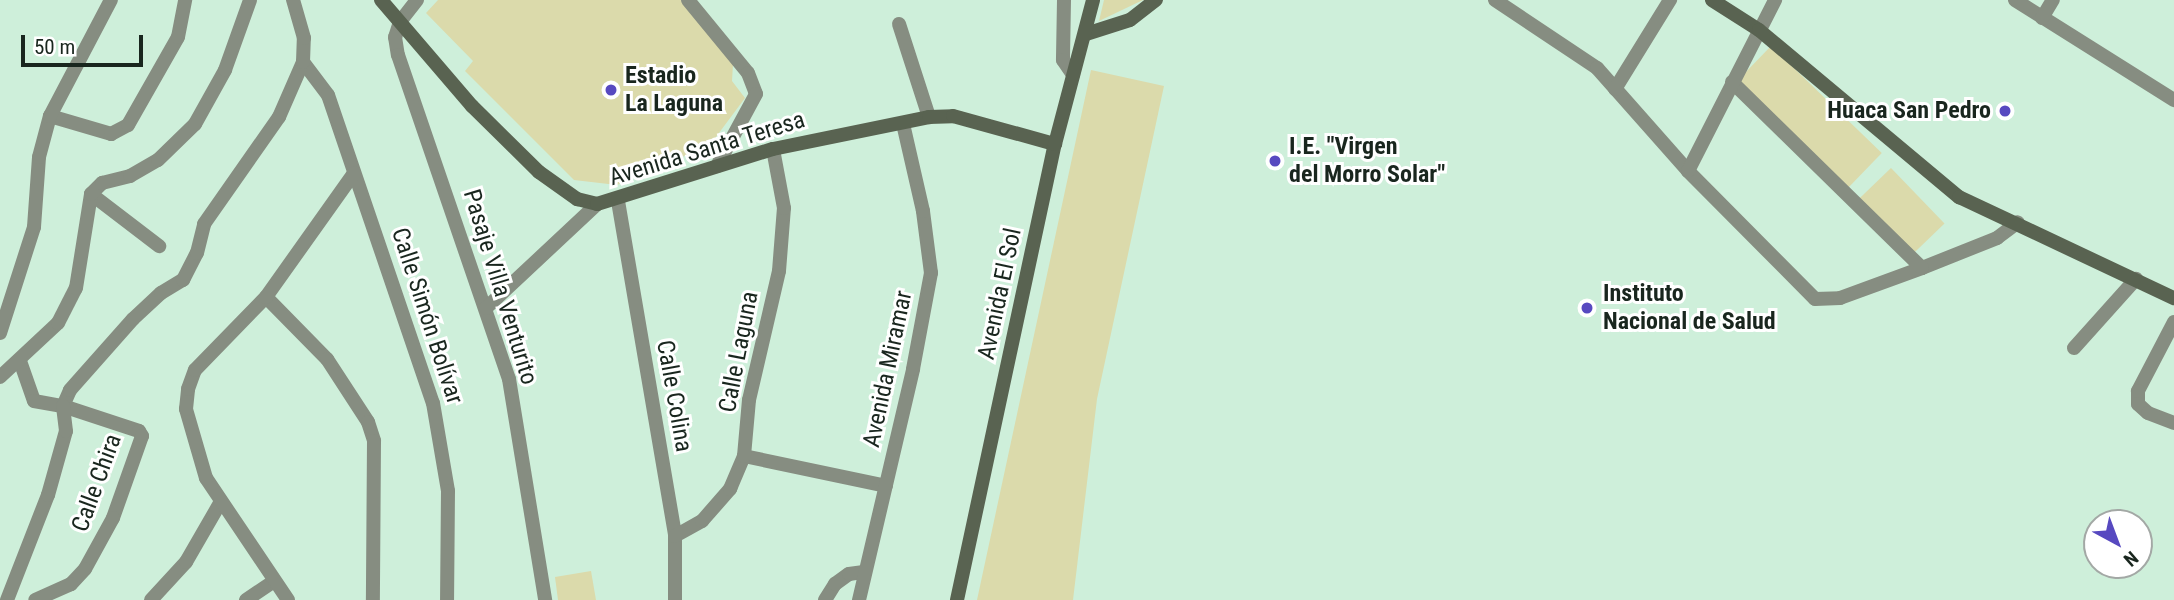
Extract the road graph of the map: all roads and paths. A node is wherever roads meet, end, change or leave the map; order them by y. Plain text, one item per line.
1 (111, 0) edge
2 (185, 0) edge
3 (250, 0) edge
4 (293, 0) edge
5 (381, 0) edge
6 (417, 0) edge
7 (688, 0) edge
8 (1064, 0) edge
9 (1093, 0) edge
10 (1156, 0) edge
11 (1495, 0) edge
12 (1670, 0) edge
13 (1712, 0) edge
14 (1775, 0) edge
15 (2015, 0) edge
16 (2053, 0) edge
17 (2042, 18) junction
18 (400, 22) junction
19 (899, 24) dead end
20 (1759, 30) junction
21 (1086, 34) junction
22 (303, 62) junction
23 (1073, 75) junction
24 (1732, 82) junction
25 (1615, 89) junction
26 (2174, 100) edge
27 (50, 116) junction
28 (929, 117) junction
29 (903, 124) junction
30 (1055, 144) junction
31 (773, 149) junction
32 (717, 166) junction
33 (1688, 171) junction
34 (354, 173) junction
35 (91, 194) junction
36 (618, 201) junction
37 (597, 204) junction
38 (2018, 222) junction
39 (159, 246) dead end
40 (1922, 268) junction
41 (2136, 279) junction
42 (266, 297) junction
43 (2174, 298) edge
44 (486, 308) junction
45 (2174, 322) edge
46 (0, 332) edge
47 (2074, 348) dead end
48 (20, 361) junction
49 (0, 377) edge
50 (63, 406) junction
51 (2174, 423) edge
52 (744, 456) junction
53 (886, 486) junction
54 (220, 503) junction
55 (674, 536) junction
56 (864, 572) junction
57 (274, 581) junction
58 (7, 600) edge
59 (35, 600) edge
60 (150, 600) edge
61 (246, 600) edge
62 (288, 600) edge
63 (373, 600) edge
64 (447, 600) edge
65 (545, 600) edge
66 (675, 600) edge
67 (825, 600) edge
68 (859, 600) edge
69 (957, 600) edge

1 - 27 street
2 - 27 street
3 - 35 street
4 - 22 street
5 - 18 street, Avenida Santa Teresa
6 - 18 street
7 - 32 street
8 - 23 street
9 - 21 street, Avenida El Sol
10 - 21 street
11 - 25 street
12 - 25 street
13 - 20 street
14 - 20 street
15 - 17 street
16 - 17 street
17 - 26 street
18 - 37 street, Avenida Santa Teresa
18 - 44 street, Pasaje Villa Venturito
19 - 28 street
20 - 24 street
20 - 38 street
21 - 23 street, Avenida El Sol
22 - 34 street, Calle Simón Bolívar
22 - 50 street
23 - 30 street, Avenida El Sol
24 - 33 street
24 - 40 street
25 - 33 street
27 - 46 street
28 - 29 street, Avenida Santa Teresa
28 - 30 street, Avenida Santa Teresa
29 - 31 street, Avenida Santa Teresa
29 - 53 street, Avenida Miramar
30 - 69 street, Avenida El Sol
31 - 32 street, Avenida Santa Teresa
31 - 52 street, Calle Laguna
32 - 36 street, Avenida Santa Teresa
33 - 40 street
34 - 42 street
34 - 64 street, Calle Simón Bolívar
35 - 39 street
35 - 48 street
36 - 37 street, Avenida Santa Teresa
36 - 55 street, Calle Colina
37 - 44 street
38 - 40 street
38 - 41 street
41 - 43 street
41 - 47 street
42 - 54 street
42 - 63 street
44 - 65 street, Pasaje Villa Venturito
45 - 51 street
48 - 49 street
48 - 50 street
50 - 58 street
50 - 59 street, Calle Chira
52 - 53 street
52 - 55 street, Calle Laguna
53 - 56 street, Avenida Miramar
54 - 57 street
54 - 60 street
55 - 66 street, Calle Colina
56 - 67 street
56 - 68 street, Avenida Miramar
57 - 61 street
57 - 62 street

